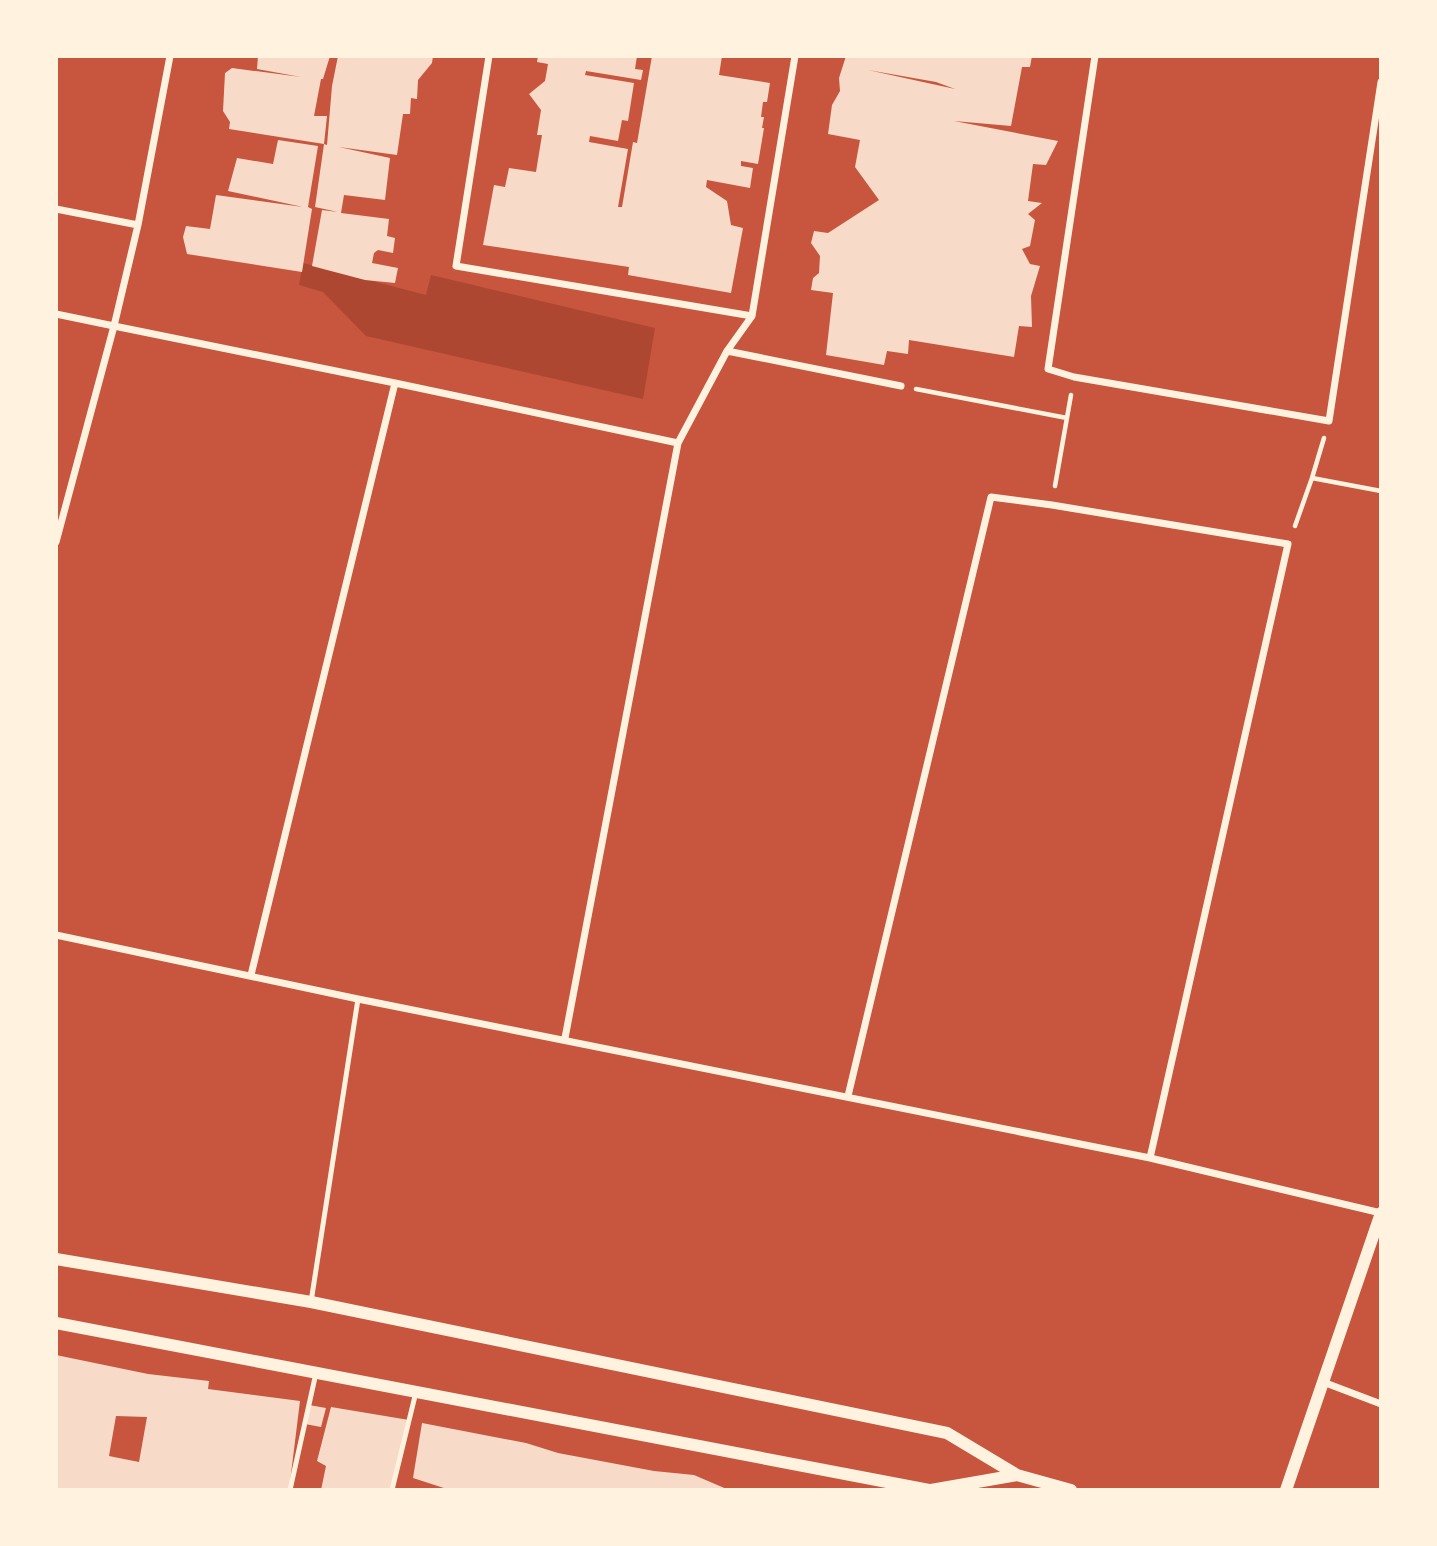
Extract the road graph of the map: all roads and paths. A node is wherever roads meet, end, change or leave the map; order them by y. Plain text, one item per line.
1 (170, 56) edge
2 (489, 56) edge
3 (794, 56) edge
4 (1095, 56) edge
5 (1381, 82) edge
6 (56, 209) edge
7 (138, 225) junction
8 (56, 314) edge
9 (752, 316) junction
10 (114, 326) junction
11 (727, 351) junction
12 (1074, 377) junction
13 (395, 383) junction
14 (901, 386) joint
15 (1067, 418) junction
16 (1329, 421) junction
17 (678, 443) junction
18 (1312, 478) junction
19 (1381, 491) edge
20 (1052, 505) junction
21 (56, 542) edge
22 (1288, 544) junction
23 (56, 935) edge
24 (251, 975) junction
25 (358, 999) junction
26 (565, 1038) junction
27 (848, 1096) junction
28 (1150, 1158) junction
29 (1381, 1213) edge
30 (1375, 1247) edge
31 (56, 1259) edge
32 (311, 1302) junction
33 (56, 1323) edge
34 (316, 1373) junction
35 (1323, 1382) junction
36 (416, 1392) junction
37 (1381, 1404) edge
38 (1017, 1475) junction
39 (290, 1490) edge
40 (392, 1490) edge
41 (930, 1490) edge
42 (1071, 1490) edge
43 (1286, 1490) edge

1 - 7 street
2 - 9 street
3 - 9 street
4 - 12 street
5 - 16 street
6 - 7 street
7 - 10 street
8 - 10 street
9 - 11 street
10 - 13 street
10 - 21 street
11 - 14 street
11 - 17 street
12 - 15 path
12 - 16 street
13 - 17 street
13 - 24 street
14 - 15 path
15 - 20 path
16 - 18 path
17 - 26 street
18 - 19 path
18 - 22 path
20 - 22 street
20 - 27 street
22 - 28 street
23 - 24 street
24 - 25 street
25 - 26 street
25 - 32 lane
26 - 27 street
27 - 28 street
28 - 29 street
29 - 30 street
30 - 35 street
31 - 32 street
32 - 38 street
33 - 34 street
34 - 36 street
34 - 39 lane
35 - 37 street
35 - 43 street
36 - 40 lane
36 - 41 street
38 - 41 street
38 - 42 street

